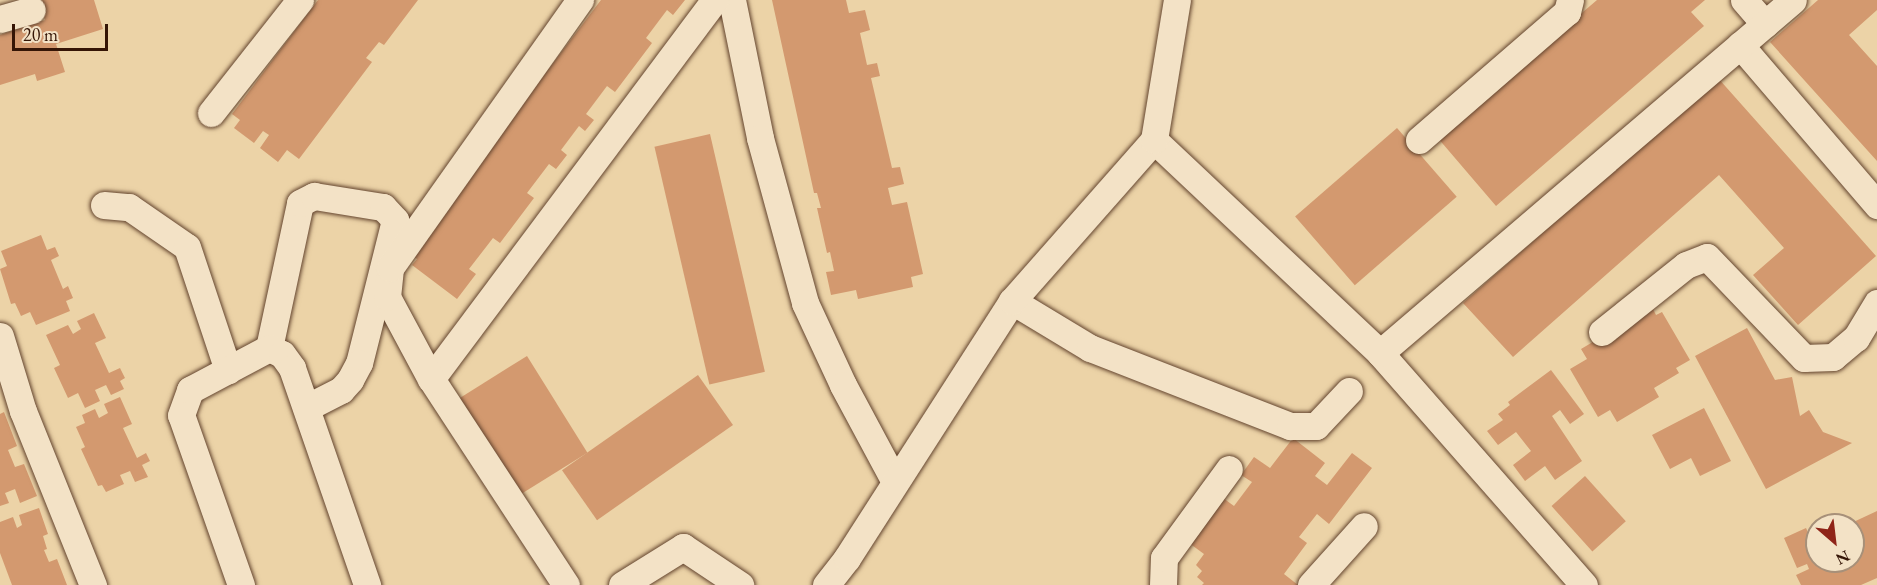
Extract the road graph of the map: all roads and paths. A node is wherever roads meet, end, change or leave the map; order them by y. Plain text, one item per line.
1 (300, 0) edge
2 (580, 0) edge
3 (715, 0) edge
4 (732, 0) edge
5 (1177, 0) edge
6 (1570, 0) edge
7 (1744, 0) edge
8 (1793, 0) edge
9 (32, 10) dead end
10 (0, 19) edge
11 (1765, 24) junction
12 (1740, 45) junction
13 (211, 113) dead end
14 (1154, 140) junction
15 (1419, 140) dead end
16 (1877, 205) edge
17 (104, 206) dead end
18 (1012, 302) junction
19 (1877, 303) edge
20 (1602, 332) dead end
21 (0, 336) edge
22 (269, 348) junction
23 (1380, 352) junction
24 (228, 370) junction
25 (431, 379) junction
26 (1348, 391) dead end
27 (306, 408) junction
28 (1229, 469) dead end
29 (895, 482) junction
30 (1364, 526) dead end
31 (93, 585) edge
32 (241, 585) edge
33 (367, 585) edge
34 (566, 585) edge
35 (622, 585) edge
36 (740, 585) edge
37 (826, 585) edge
38 (1162, 585) edge
39 (1311, 585) edge
40 (1584, 585) edge

1 - 13 street
2 - 25 street
3 - 25 street
4 - 29 street
5 - 14 street
6 - 15 street
7 - 11 street
8 - 11 street
9 - 10 street
11 - 12 street
12 - 16 street
12 - 23 street
14 - 18 street
14 - 23 street
17 - 24 street
18 - 26 street
18 - 29 street
19 - 20 street
21 - 31 street
22 - 24 street
22 - 27 street
22 - 27 street
23 - 40 street
24 - 32 street
25 - 34 street
27 - 33 street
28 - 38 street
29 - 37 street
30 - 39 street
35 - 36 street

